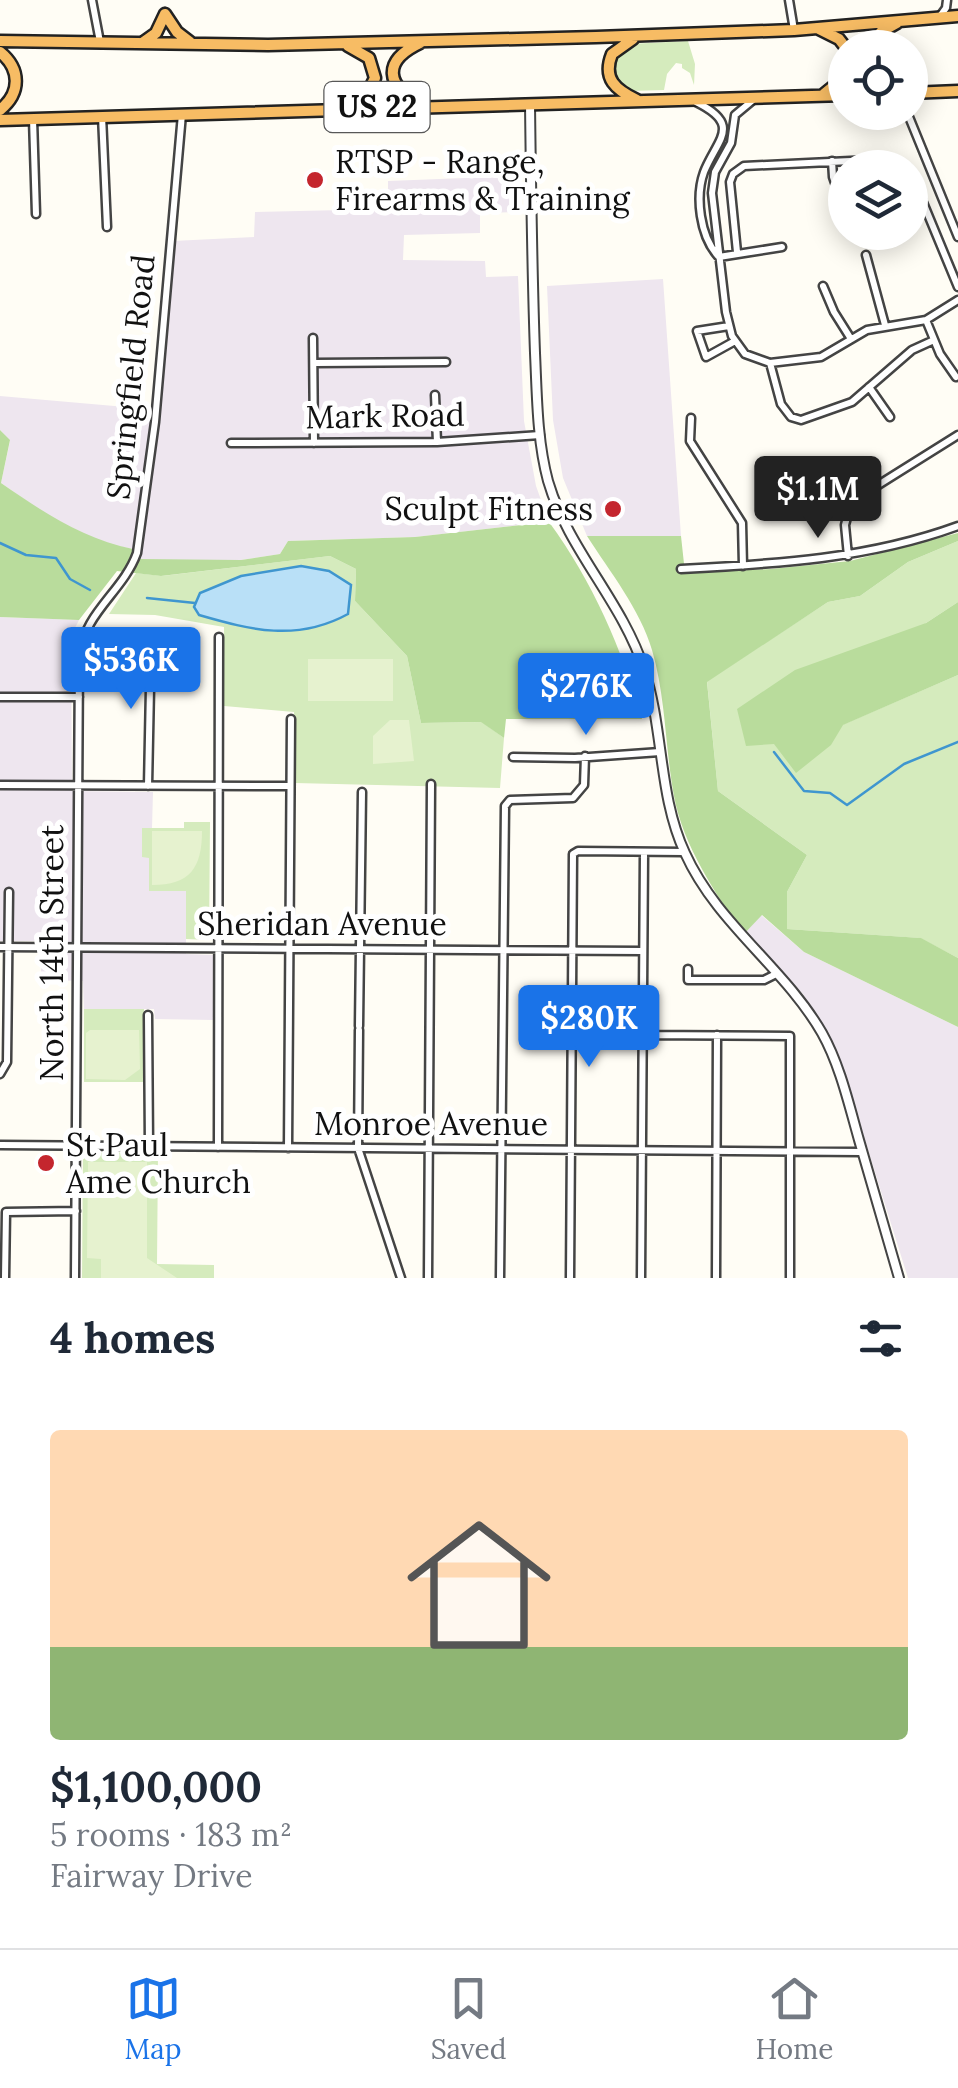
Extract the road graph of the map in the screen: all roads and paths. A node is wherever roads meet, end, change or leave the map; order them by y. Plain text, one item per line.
1 (92, 0) edge
2 (162, 0) edge
3 (789, 0) edge
4 (947, 0) edge
5 (165, 14) junction
6 (958, 16) edge
7 (936, 18) junction
8 (902, 21) junction
9 (817, 28) junction
10 (794, 30) junction
11 (885, 30) edge
12 (828, 34) edge
13 (638, 36) junction
14 (0, 41) edge
15 (426, 41) junction
16 (100, 42) junction
17 (142, 43) junction
18 (196, 44) junction
19 (340, 44) junction
20 (0, 52) edge
21 (828, 90) edge
22 (958, 91) edge
23 (928, 92) edge
24 (818, 97) junction
25 (828, 97) edge
26 (754, 99) junction
27 (693, 100) junction
28 (641, 102) junction
29 (530, 104) junction
30 (426, 106) junction
31 (345, 108) junction
32 (0, 110) edge
33 (182, 114) junction
34 (102, 116) junction
35 (34, 119) junction
36 (0, 120) edge
37 (914, 130) edge
38 (828, 161) edge
39 (36, 214) dead end
40 (928, 215) edge
41 (107, 227) dead end
42 (958, 237) edge
43 (782, 247) dead end
44 (737, 252) junction
45 (866, 255) dead end
46 (718, 258) junction
47 (823, 286) dead end
48 (958, 287) edge
49 (958, 300) edge
50 (926, 320) junction
51 (729, 326) junction
52 (885, 326) junction
53 (314, 338) dead end
54 (852, 339) junction
55 (934, 340) junction
56 (735, 341) junction
57 (446, 362) dead end
58 (315, 363) junction
59 (770, 363) junction
60 (956, 377) edge
61 (870, 387) junction
62 (435, 395) dead end
63 (691, 418) dead end
64 (890, 418) dead end
65 (540, 435) junction
66 (958, 436) edge
67 (437, 442) junction
68 (231, 443) dead end
69 (314, 443) junction
70 (958, 526) edge
71 (848, 556) junction
72 (743, 566) junction
73 (681, 569) dead end
74 (86, 628) joint
75 (219, 636) dead end
76 (150, 639) dead end
77 (0, 697) edge
78 (78, 697) junction
79 (291, 720) dead end
80 (660, 752) junction
81 (586, 756) junction
82 (513, 757) dead end
83 (0, 784) edge
84 (431, 784) dead end
85 (78, 785) junction
86 (148, 786) junction
87 (219, 786) junction
88 (290, 786) junction
89 (362, 792) dead end
90 (644, 852) junction
91 (684, 852) junction
92 (9, 892) dead end
93 (4, 947) edge
94 (77, 948) junction
95 (218, 948) junction
96 (290, 949) junction
97 (359, 950) junction
98 (430, 950) junction
99 (501, 950) junction
100 (572, 951) junction
101 (643, 951) junction
102 (688, 969) dead end
103 (776, 974) junction
104 (148, 1015) dead end
105 (643, 1034) junction
106 (717, 1035) junction
107 (2, 1073) edge
108 (0, 1145) edge
109 (76, 1146) junction
110 (149, 1146) junction
111 (218, 1147) junction
112 (288, 1148) junction
113 (358, 1148) junction
114 (429, 1149) junction
115 (500, 1149) junction
116 (570, 1150) junction
117 (642, 1150) junction
118 (716, 1151) junction
119 (790, 1152) junction
120 (862, 1152) junction
121 (76, 1212) junction
122 (5, 1278) edge
123 (76, 1278) edge
124 (401, 1278) edge
125 (428, 1278) edge
126 (500, 1278) edge
127 (570, 1278) edge
128 (641, 1278) edge
129 (716, 1278) edge
130 (790, 1278) edge
131 (899, 1278) edge

1 - 16 street
2 - 5 street
3 - 10 street
4 - 7 street
5 - 17 highway
5 - 18 highway
6 - 7 highway, US 22
7 - 8 highway, US 22
8 - 9 highway, US 22
8 - 11 highway
9 - 10 highway, US 22
9 - 12 highway
10 - 13 highway, US 22
13 - 15 highway, US 22
13 - 28 highway
14 - 16 highway, US 22
15 - 19 highway, US 22
15 - 30 highway
16 - 17 highway, US 22
17 - 18 highway, US 22
18 - 19 highway, US 22
19 - 31 highway
20 - 32 highway
21 - 24 highway
22 - 23 highway
24 - 25 highway, US 22
24 - 26 highway, US 22
26 - 27 highway, US 22
26 - 46 street
27 - 28 highway, US 22
27 - 46 street
28 - 29 highway, US 22
29 - 30 highway, US 22
29 - 65 street
30 - 31 highway, US 22
31 - 33 highway, US 22
33 - 34 highway, US 22
33 - 74 street, Springfield Road
34 - 35 highway, US 22
34 - 41 street
35 - 36 highway, US 22
35 - 39 street
37 - 42 street
38 - 44 street
40 - 48 street
43 - 44 street
44 - 46 street
45 - 52 street
46 - 51 street
47 - 54 street
49 - 50 street
50 - 52 street
50 - 55 street
51 - 56 street
51 - 56 street
52 - 54 street
53 - 58 street
54 - 59 street
55 - 60 street
55 - 61 street
56 - 59 street
57 - 58 street
58 - 69 street
59 - 61 street
61 - 64 street
62 - 67 street
63 - 72 street
65 - 67 street, Mark Road
65 - 80 street
66 - 71 street
67 - 69 street, Mark Road
68 - 69 street, Mark Road
70 - 71 street
71 - 72 street
72 - 73 street
74 - 78 street, North 14th Street
75 - 87 street
76 - 86 street
77 - 78 street
78 - 85 street, North 14th Street
79 - 88 street
80 - 81 street
80 - 91 street
81 - 82 street
81 - 99 street
83 - 85 street
84 - 98 street
85 - 86 street
85 - 94 street, North 14th Street
86 - 87 street
87 - 88 street
87 - 95 street
88 - 96 street
89 - 97 street
90 - 91 street
90 - 100 street
90 - 101 street
91 - 103 street
92 - 93 street
93 - 94 street, Sheridan Avenue
93 - 107 street
94 - 95 street, Sheridan Avenue
94 - 109 street, North 14th Street
95 - 96 street, Sheridan Avenue
95 - 111 street
96 - 97 street, Sheridan Avenue
96 - 112 street
97 - 98 street, Sheridan Avenue
97 - 113 street
98 - 99 street, Sheridan Avenue
98 - 114 street
99 - 100 street, Sheridan Avenue
99 - 115 street
100 - 101 street, Sheridan Avenue
100 - 116 street
101 - 105 street
102 - 103 street
103 - 120 street
104 - 110 street
105 - 106 street
105 - 117 street
106 - 118 street
106 - 119 street
108 - 109 street, Monroe Avenue
109 - 110 street, Monroe Avenue
109 - 121 street, North 14th Street
110 - 111 street, Monroe Avenue
111 - 112 street, Monroe Avenue
112 - 113 street, Monroe Avenue
113 - 114 street, Monroe Avenue
113 - 124 street
114 - 115 street, Monroe Avenue
114 - 125 street
115 - 116 street, Monroe Avenue
115 - 126 street
116 - 117 street, Monroe Avenue
116 - 127 street
117 - 118 street, Monroe Avenue
117 - 128 street
118 - 119 street, Monroe Avenue
118 - 129 street
119 - 120 street, Monroe Avenue
119 - 130 street
120 - 131 street
121 - 122 street
121 - 123 street, North 14th Street

